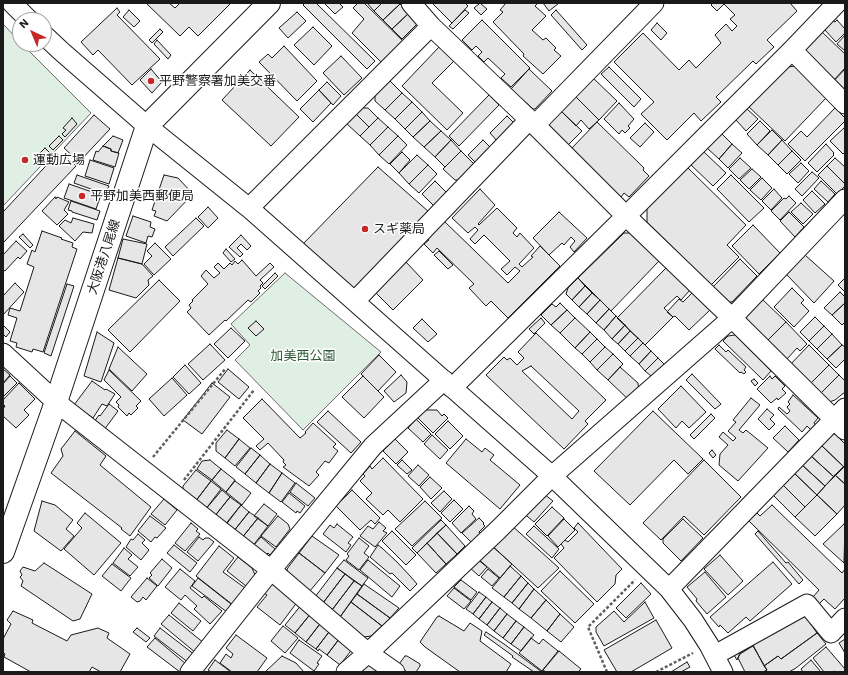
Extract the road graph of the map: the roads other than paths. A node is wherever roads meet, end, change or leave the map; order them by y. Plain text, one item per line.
1 (12, 3) edge
2 (269, 3) edge
3 (411, 3) edge
4 (654, 3) edge
5 (837, 3) edge
6 (21, 12) edge
7 (431, 26) junction
8 (52, 43) edge
9 (792, 50) junction
10 (845, 104) edge
11 (532, 122) junction
12 (147, 126) junction
13 (845, 199) edge
14 (250, 208) junction
15 (626, 216) junction
16 (355, 301) junction
17 (732, 318) junction
18 (3, 353) edge
19 (448, 384) junction
20 (56, 402) junction
21 (842, 419) edge
22 (552, 476) junction
23 (3, 552) edge
24 (271, 570) junction
25 (669, 589) junction
26 (845, 618) edge
27 (712, 650) junction
28 (368, 653) junction
29 (190, 672) edge
30 (346, 672) edge
31 (395, 672) edge
32 (723, 672) edge

1 - 6 street
2 - 12 main road, 大阪港八尾線
3 - 7 street
4 - 11 street
5 - 9 street
7 - 11 street
7 - 14 street
8 - 12 street
9 - 10 street
9 - 15 street
11 - 15 street
11 - 16 street
12 - 14 street
12 - 20 main road, 大阪港八尾線
13 - 17 street
14 - 16 street
15 - 17 street
15 - 19 street
16 - 19 street
17 - 21 street
17 - 22 street
18 - 20 street
19 - 22 street
19 - 24 street
20 - 23 main road, 大阪港八尾線
20 - 24 street
21 - 25 street
22 - 25 street
22 - 28 street
24 - 28 street
24 - 29 street
25 - 27 street
26 - 27 street
27 - 32 street
28 - 30 street
28 - 31 street

